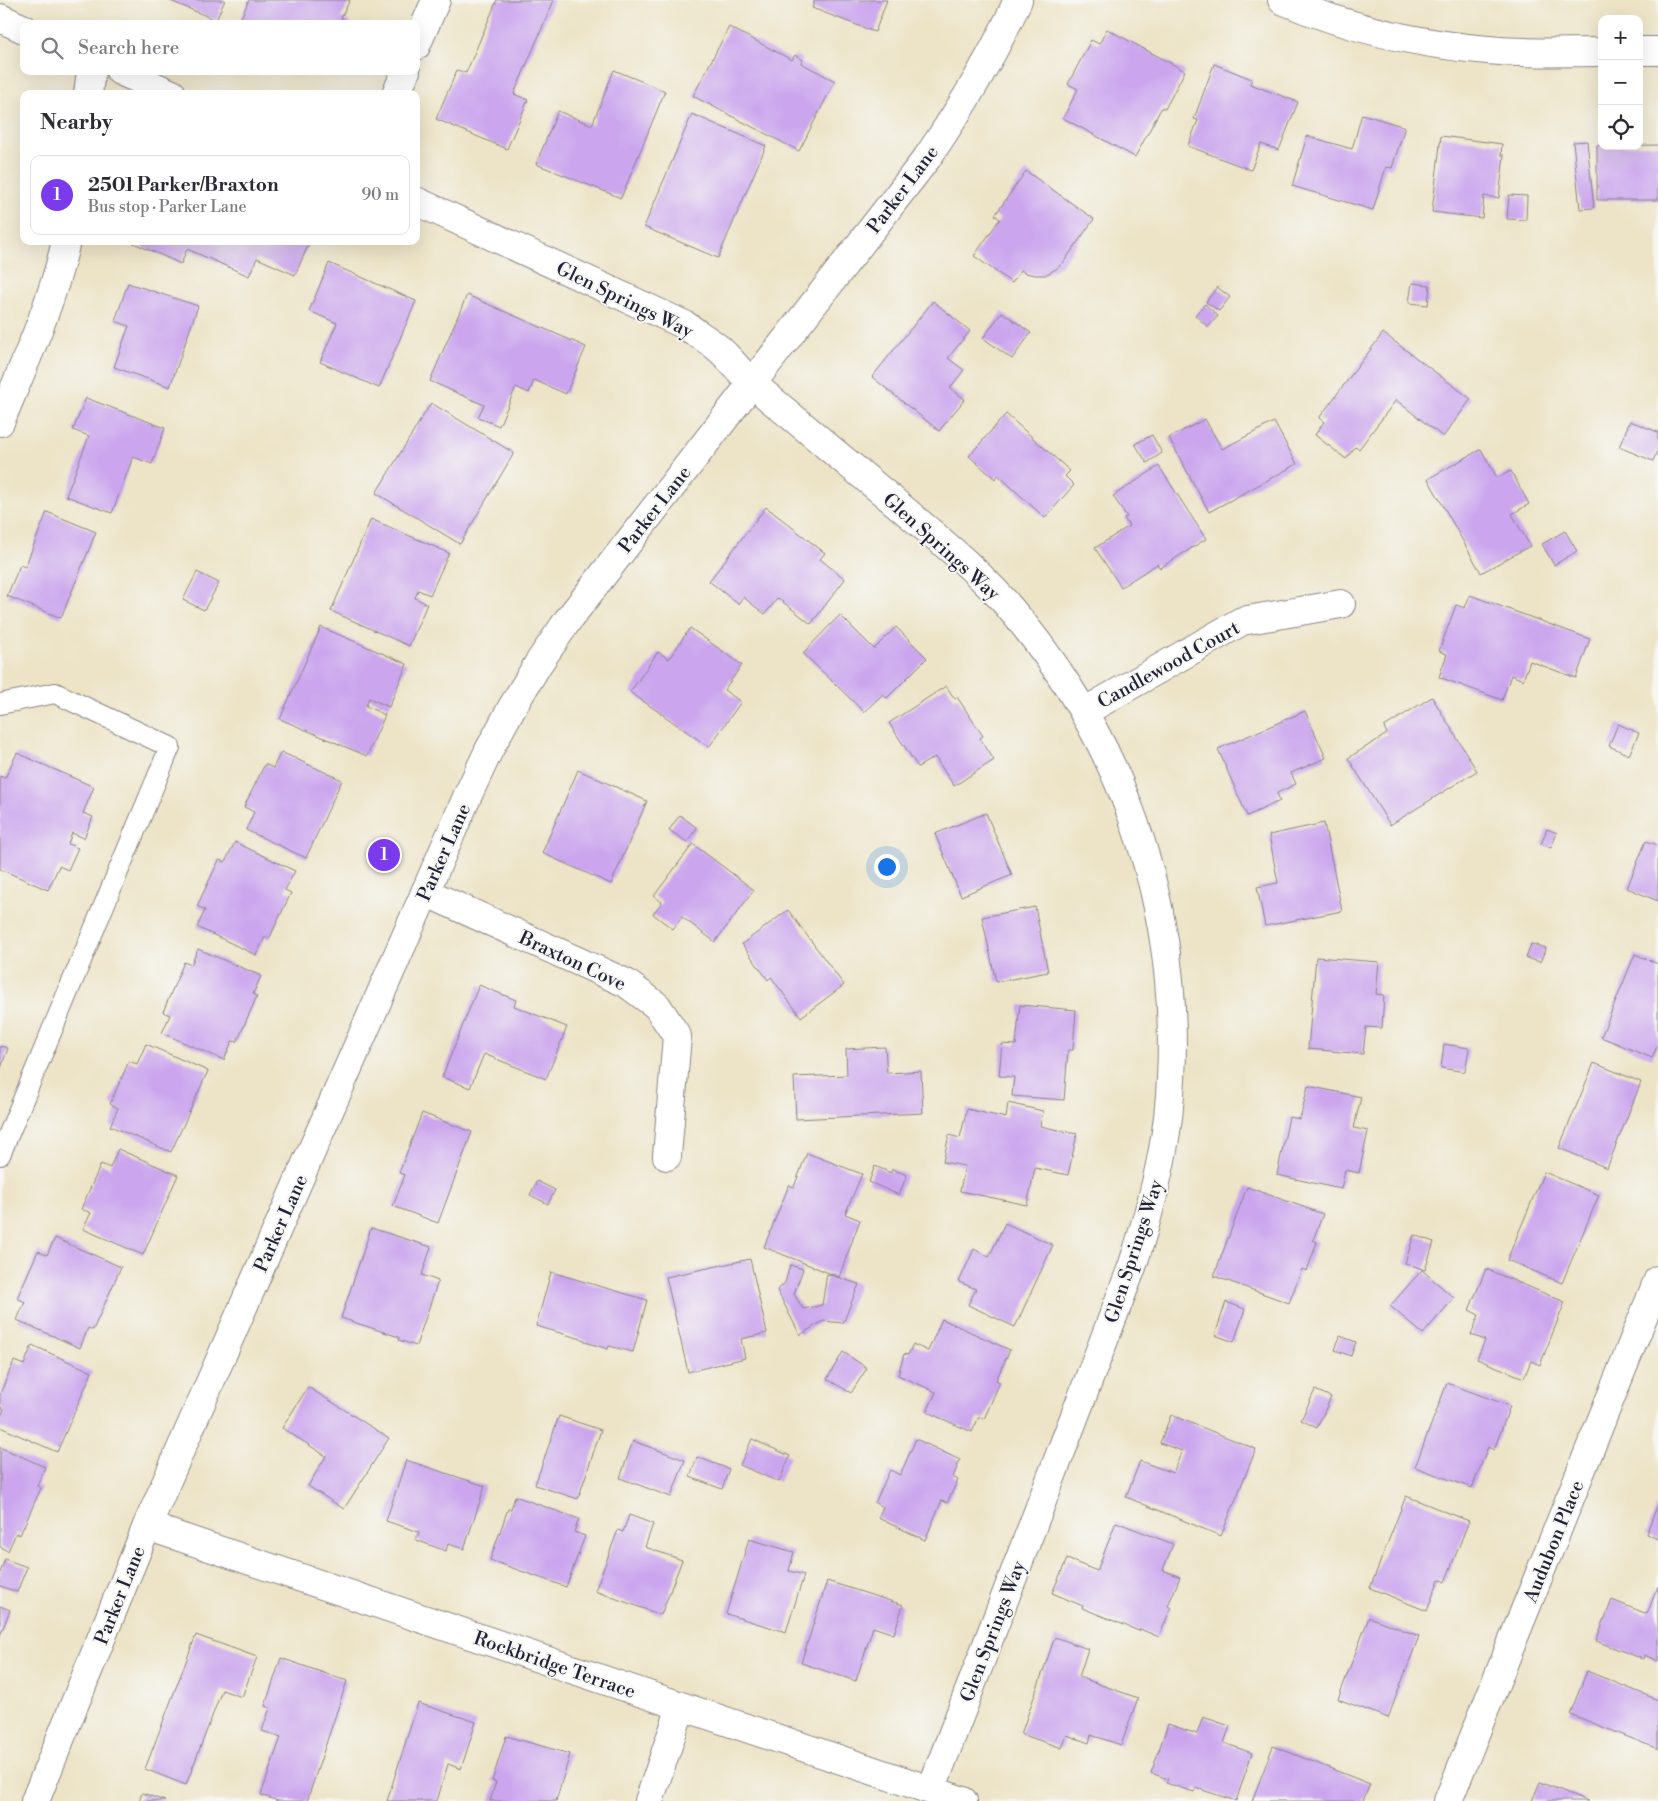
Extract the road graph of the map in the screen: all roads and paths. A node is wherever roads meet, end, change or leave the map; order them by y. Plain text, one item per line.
1 (436, 0) edge
2 (1018, 0) edge
3 (1282, 0) edge
4 (0, 18) edge
5 (20, 27) edge
6 (420, 37) edge
7 (1643, 51) edge
8 (1658, 51) edge
9 (1598, 52) edge
10 (90, 75) edge
11 (129, 75) edge
12 (404, 75) edge
13 (89, 90) edge
14 (163, 90) edge
15 (398, 90) edge
16 (420, 203) edge
17 (65, 245) edge
18 (752, 384) junction
19 (0, 422) edge
20 (1341, 604) dead end
21 (0, 704) edge
22 (1084, 712) junction
23 (425, 892) junction
24 (0, 1155) edge
25 (667, 1156) dead end
26 (1658, 1280) edge
27 (147, 1526) junction
28 (681, 1707) junction
29 (931, 1790) junction
30 (35, 1801) edge
31 (649, 1801) edge
32 (963, 1801) edge
33 (1448, 1801) edge

1 - 6 street
2 - 18 street, Parker Lane
3 - 9 street
4 - 5 street
7 - 8 street
10 - 13 street
11 - 14 street
12 - 15 street
16 - 18 street, Glen Springs Way
17 - 19 street
18 - 22 street, Glen Springs Way
18 - 23 street, Parker Lane
20 - 22 street, Candlewood Court
21 - 24 lane
22 - 29 street, Glen Springs Way
23 - 25 street, Braxton Cove
23 - 27 street, Parker Lane
26 - 33 street, Audubon Place
27 - 28 street, Rockbridge Terrace
27 - 30 street, Parker Lane
28 - 29 street, Rockbridge Terrace
28 - 31 street
29 - 32 street, Rockbridge Terrace

